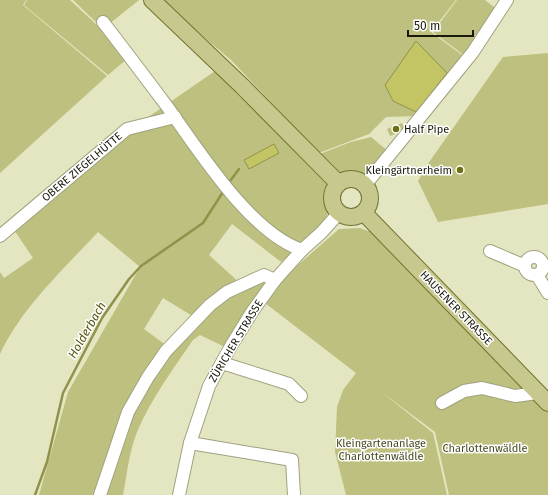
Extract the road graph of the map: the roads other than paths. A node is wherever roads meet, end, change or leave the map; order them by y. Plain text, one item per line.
1 (152, 0) edge
2 (507, 0) edge
3 (102, 22) dead end
4 (174, 117) junction
5 (338, 183) junction
6 (366, 184) junction
7 (339, 213) junction
8 (364, 213) junction
9 (0, 236) edge
10 (302, 250) junction
11 (490, 251) dead end
12 (275, 280) junction
13 (548, 293) edge
14 (222, 363) junction
15 (300, 396) dead end
16 (543, 398) edge
17 (442, 403) dead end
18 (190, 443) junction
19 (100, 495) edge
20 (179, 495) edge
21 (294, 495) edge

1 - 5 main road
2 - 6 street
3 - 4 street
4 - 9 street, OBERE ZIEGELHÜTTE
4 - 10 street
5 - 6 main road
5 - 7 main road
6 - 8 main road
7 - 8 main road
7 - 10 street, ZÜRICHER STRASSE
8 - 16 main road, HAUSENER STRASSE
10 - 12 street, ZÜRICHER STRASSE
11 - 13 street
12 - 14 street, ZÜRICHER STRASSE
12 - 19 street
14 - 15 street
14 - 18 street, ZÜRICHER STRASSE
16 - 17 street
18 - 20 street, ZÜRICHER STRASSE
18 - 21 street

